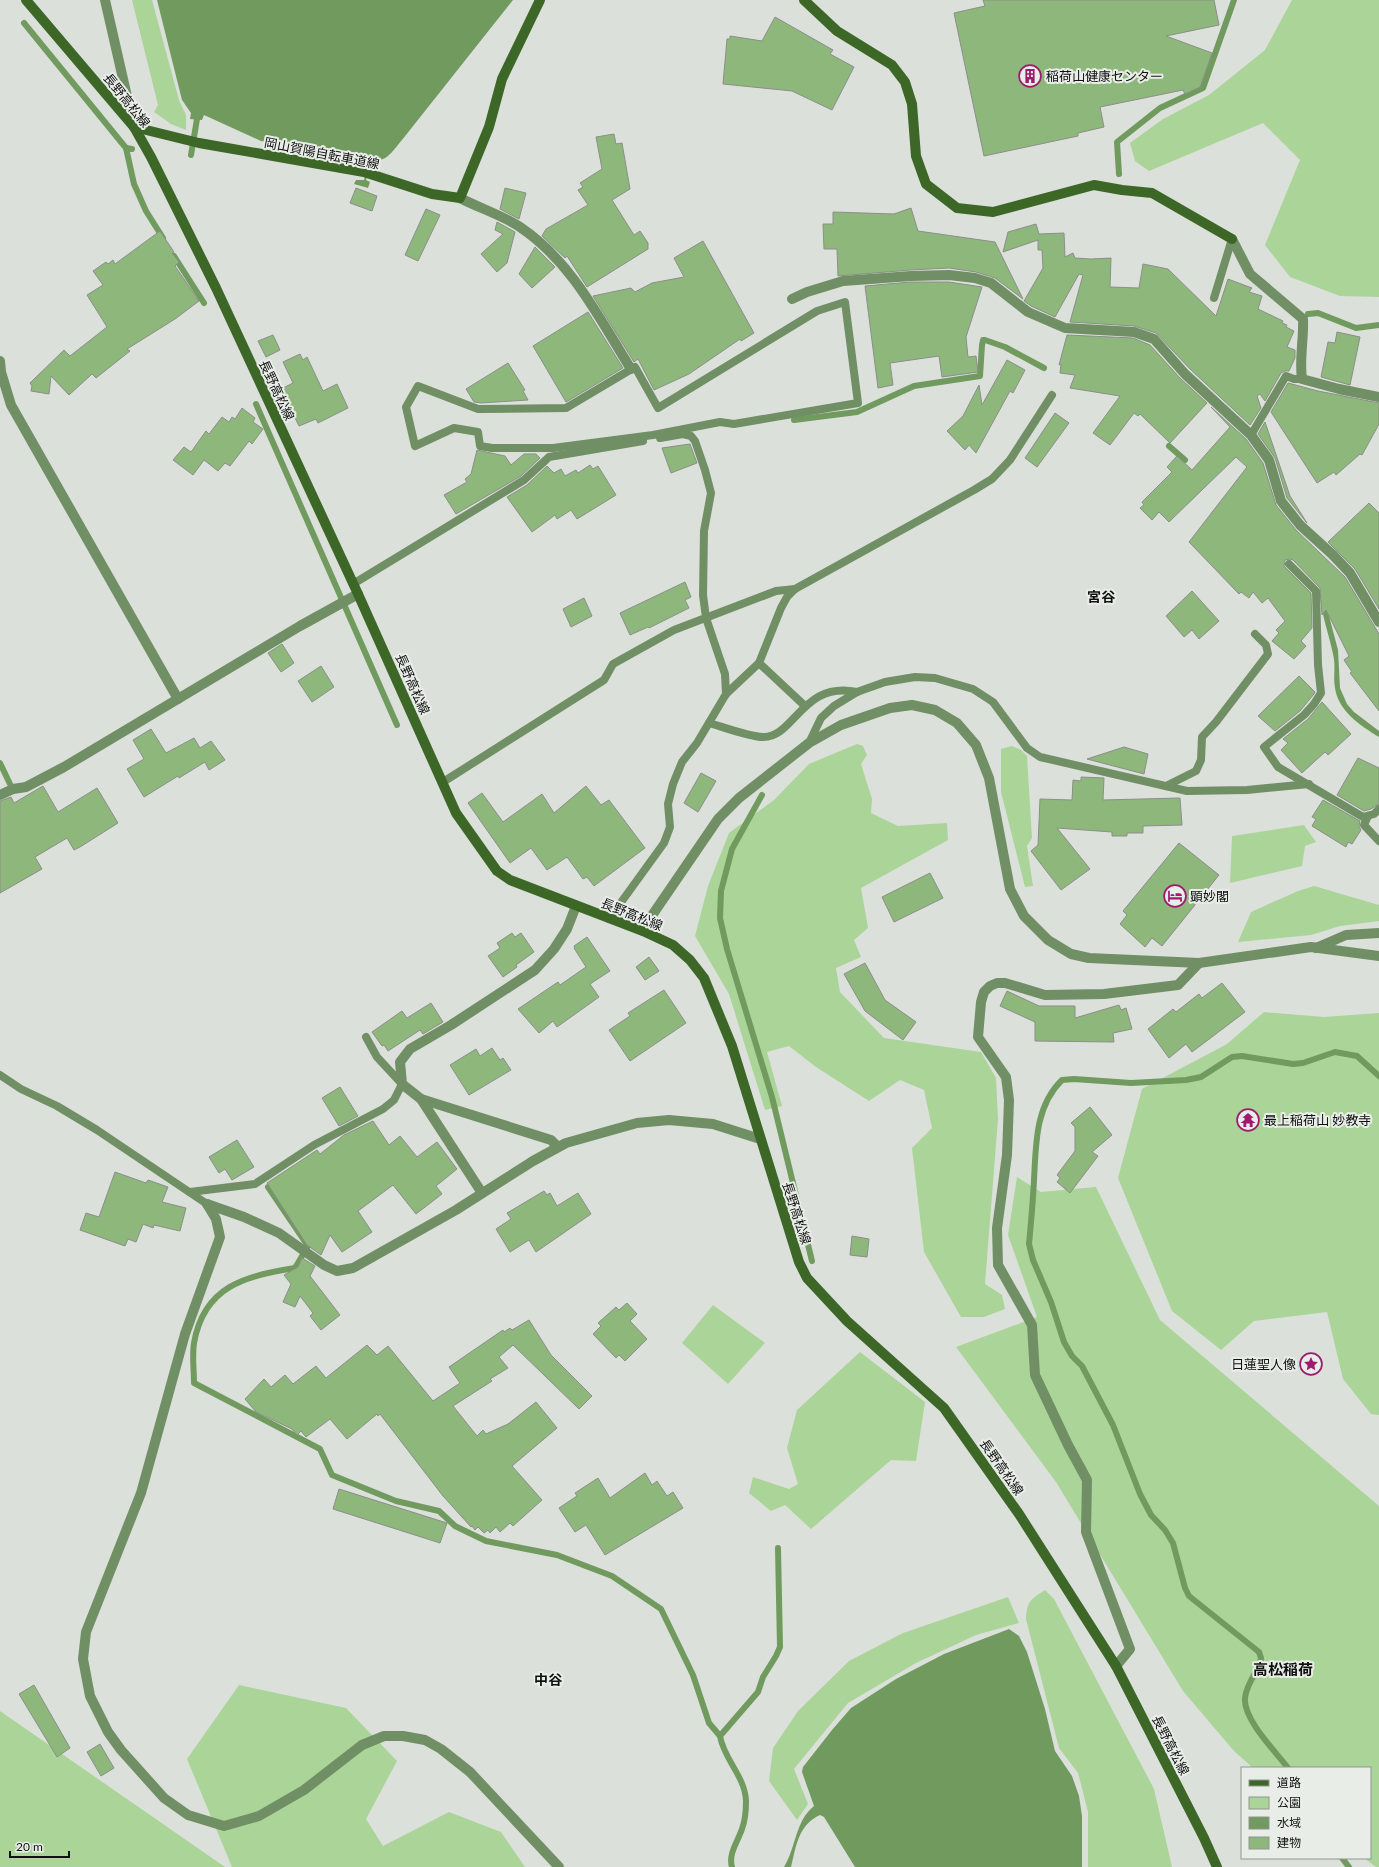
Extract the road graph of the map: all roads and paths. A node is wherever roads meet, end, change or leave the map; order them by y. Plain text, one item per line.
1 (26, 0) edge
2 (105, 0) edge
3 (540, 0) edge
4 (804, 0) edge
5 (134, 127) junction
6 (460, 198) junction
7 (1232, 239) junction
8 (1214, 298) dead end
9 (792, 299) dead end
10 (0, 361) edge
11 (632, 369) junction
12 (1302, 379) junction
13 (1052, 395) dead end
14 (1379, 397) edge
15 (1251, 435) junction
16 (625, 441) junction
17 (1289, 564) dead end
18 (353, 584) junction
19 (795, 589) junction
20 (358, 594) junction
21 (706, 618) junction
22 (1379, 622) edge
23 (1255, 634) dead end
24 (759, 663) junction
25 (857, 692) junction
26 (726, 694) junction
27 (178, 699) junction
28 (805, 706) junction
29 (709, 723) junction
30 (809, 743) junction
31 (442, 782) junction
32 (1308, 784) junction
33 (1166, 786) junction
34 (0, 795) edge
35 (1379, 810) edge
36 (1368, 816) junction
37 (1379, 841) edge
38 (576, 906) junction
39 (609, 918) junction
40 (643, 931) junction
41 (1379, 933) edge
42 (1316, 948) junction
43 (1379, 956) edge
44 (1199, 963) junction
45 (366, 1037) dead end
46 (0, 1075) edge
47 (402, 1084) junction
48 (421, 1099) junction
49 (760, 1139) junction
50 (558, 1147) junction
51 (190, 1192) junction
52 (482, 1194) junction
53 (207, 1204) junction
54 (1116, 1666) junction
55 (559, 1867) edge
56 (1217, 1867) edge

1 - 5 main road, 長野高松線
2 - 5 street
3 - 6 main road
4 - 7 main road
5 - 6 main road, 岡山賀陽自転車道線
5 - 18 main road, 長野高松線
6 - 11 street
7 - 8 lane
7 - 12 street
9 - 15 street
10 - 27 street
11 - 16 lane
11 - 16 lane
12 - 14 street
12 - 15 lane
13 - 19 lane
15 - 22 street
16 - 18 lane
16 - 21 lane
17 - 32 lane
18 - 20 main road, 長野高松線
19 - 21 lane
19 - 24 lane
20 - 27 street
20 - 31 main road, 長野高松線
21 - 26 lane
21 - 31 lane
23 - 33 lane
24 - 26 lane
24 - 28 lane
25 - 28 lane
25 - 30 lane
25 - 33 lane
26 - 29 lane
27 - 34 street
28 - 29 lane
29 - 39 lane
30 - 40 street
30 - 44 street
31 - 38 main road, 長野高松線
32 - 33 lane
32 - 36 lane
35 - 36 lane
36 - 37 lane
38 - 39 main road, 長野高松線
38 - 47 street
39 - 40 main road, 長野高松線
40 - 49 main road, 長野高松線
41 - 42 street
42 - 43 street
42 - 44 street
44 - 54 street
45 - 47 lane
46 - 51 lane
47 - 48 street
47 - 51 lane
48 - 50 street
48 - 52 street
49 - 50 street
49 - 54 main road, 長野高松線
50 - 52 street
51 - 53 lane
52 - 53 street
53 - 55 street
54 - 56 main road, 長野高松線

